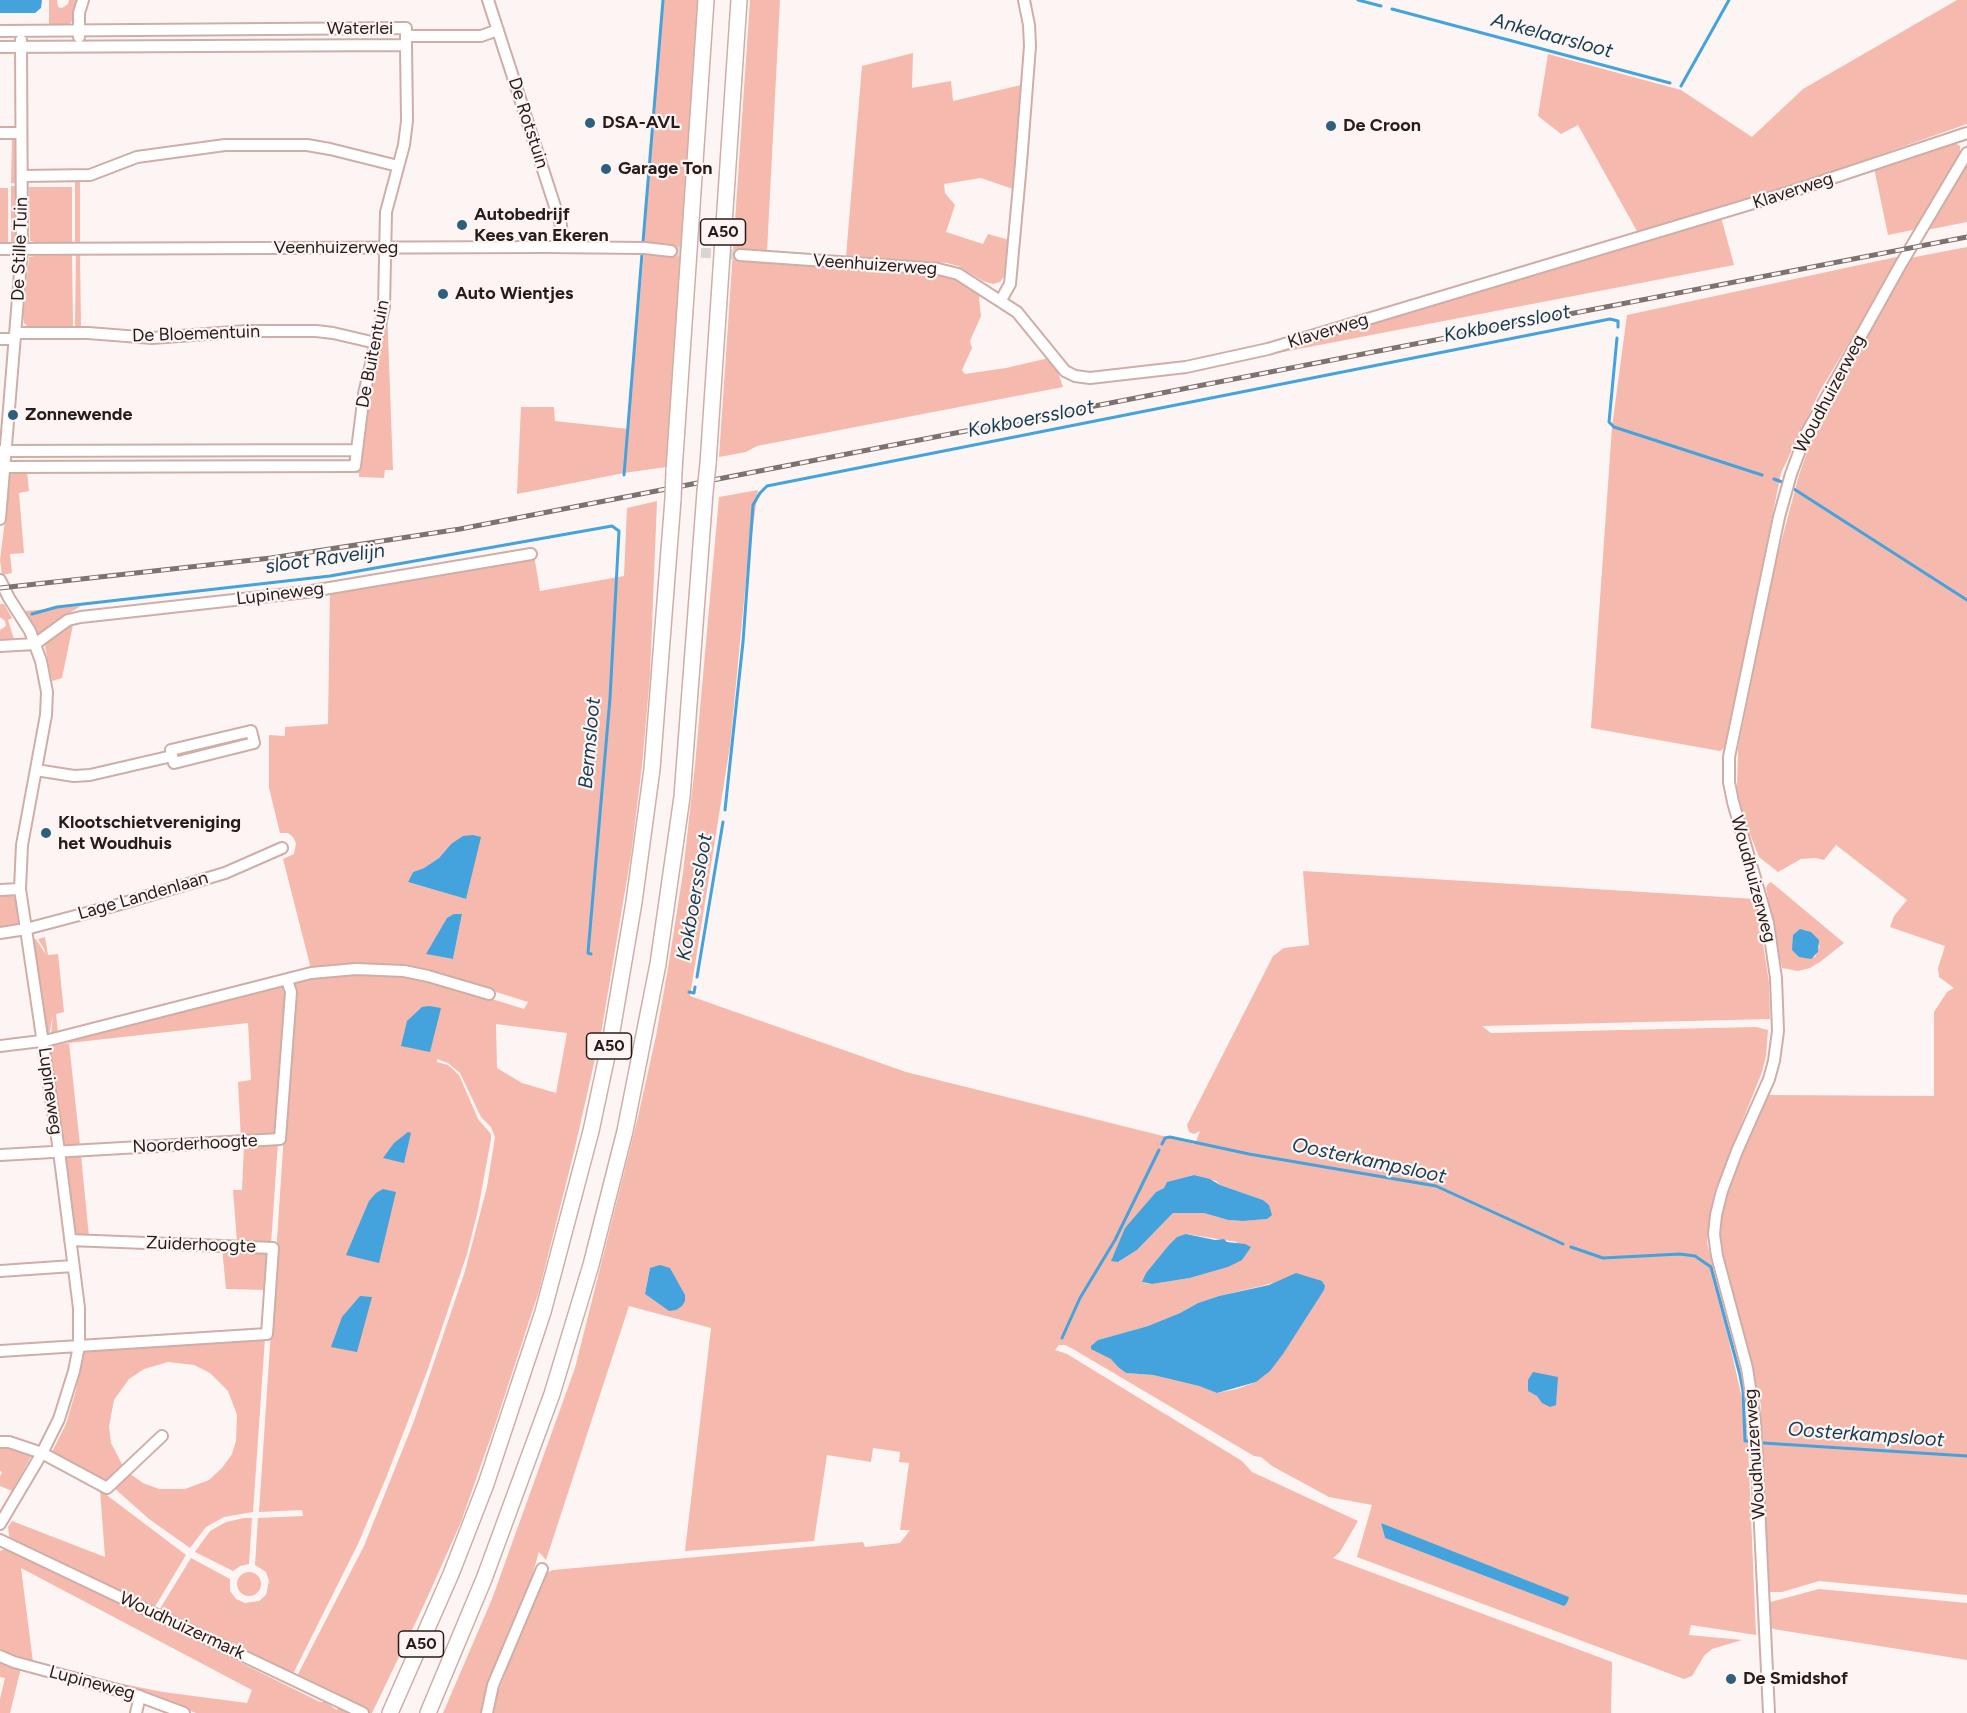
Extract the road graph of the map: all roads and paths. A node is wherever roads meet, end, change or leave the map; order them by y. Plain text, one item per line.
1 (83, 0) edge
2 (488, 0) edge
3 (706, 0) edge
4 (739, 0) edge
5 (1024, 0) edge
6 (79, 30) junction
7 (498, 30) junction
8 (0, 31) edge
9 (21, 31) junction
10 (406, 40) junction
11 (79, 46) junction
12 (0, 47) edge
13 (21, 47) junction
14 (0, 133) edge
15 (21, 133) junction
16 (1967, 133) edge
17 (1967, 153) edge
18 (398, 166) junction
19 (22, 176) junction
20 (384, 247) junction
21 (562, 247) junction
22 (0, 249) edge
23 (22, 249) junction
24 (671, 251) tunnel mouth
25 (740, 255) tunnel mouth
26 (1001, 300) junction
27 (15, 336) junction
28 (0, 339) edge
29 (376, 344) junction
30 (357, 450) junction
31 (3, 451) edge
32 (2, 467) edge
33 (0, 519) edge
34 (531, 554) dead end
35 (0, 580) edge
36 (35, 644) junction
37 (0, 646) edge
38 (172, 756) junction
39 (36, 770) junction
40 (282, 848) dead end
41 (20, 889) junction
42 (0, 890) edge
43 (26, 929) junction
44 (0, 933) edge
45 (287, 980) junction
46 (489, 994) dead end
47 (43, 1042) junction
48 (0, 1046) edge
49 (58, 1151) junction
50 (0, 1155) edge
51 (70, 1240) junction
52 (73, 1266) junction
53 (0, 1271) edge
54 (79, 1346) junction
55 (0, 1351) edge
56 (162, 1436) dead end
57 (0, 1442) edge
58 (42, 1453) junction
59 (0, 1524) edge
60 (0, 1540) edge
61 (542, 1569) dead end
62 (0, 1656) edge
63 (140, 1696) junction
64 (135, 1713) edge
65 (184, 1713) edge
66 (363, 1713) edge
67 (390, 1713) edge
68 (427, 1713) edge
69 (488, 1713) edge
70 (1769, 1713) edge

1 - 6 street
2 - 7 street, De Rotstuin
3 - 67 highway, A50, bridge
4 - 68 highway, A50, bridge
5 - 26 street
6 - 9 street, Waterlei
6 - 10 street, Waterlei
6 - 11 street
7 - 10 street
7 - 21 street, De Rotstuin
8 - 9 street, Waterlei
9 - 13 street, De Stille Tuin
10 - 11 street, Waterlei
10 - 18 street, De Buitentuin
11 - 13 street, Waterlei
12 - 13 street, Waterlei
13 - 15 street, De Stille Tuin
14 - 15 street
15 - 19 street, De Stille Tuin
16 - 26 street, Klaverweg
17 - 70 street, Woudhuizerweg
18 - 19 street
18 - 20 street, De Buitentuin
19 - 23 street, De Stille Tuin
20 - 21 street, Veenhuizerweg
20 - 23 street, Veenhuizerweg
20 - 29 street, De Buitentuin
21 - 24 street, Veenhuizerweg
22 - 23 street, Veenhuizerweg
23 - 27 street, De Stille Tuin
25 - 26 street, Veenhuizerweg
27 - 28 street, De Bloementuin
27 - 29 street, De Bloementuin
27 - 31 street, De Stille Tuin
29 - 30 street, De Buitentuin
30 - 31 street
30 - 32 street
31 - 32 street, De Stille Tuin
32 - 33 street
34 - 36 street, Lupineweg
35 - 36 street, Lupineweg
36 - 37 street
36 - 39 street, Lupineweg
38 - 38 street
38 - 39 street
39 - 41 street, Lupineweg
40 - 43 street, Lage Landenlaan
41 - 42 street
41 - 43 street, Lupineweg
43 - 44 street, Lage Landenlaan
43 - 47 street, Lupineweg
45 - 46 street
45 - 47 street
45 - 49 street, Noorderhoogte
47 - 48 street
47 - 49 street, Lupineweg
49 - 50 street
49 - 51 street, Lupineweg
51 - 52 street, Lupineweg
51 - 54 street, Zuiderhoogte
52 - 53 street
52 - 54 street, Lupineweg
54 - 55 street
54 - 58 street, Lupineweg
56 - 58 street
57 - 58 street
58 - 59 street, Lupineweg
60 - 66 street, Woudhuizermark
61 - 69 street
62 - 63 street, Lupineweg
63 - 64 street
63 - 65 street, Lupineweg

